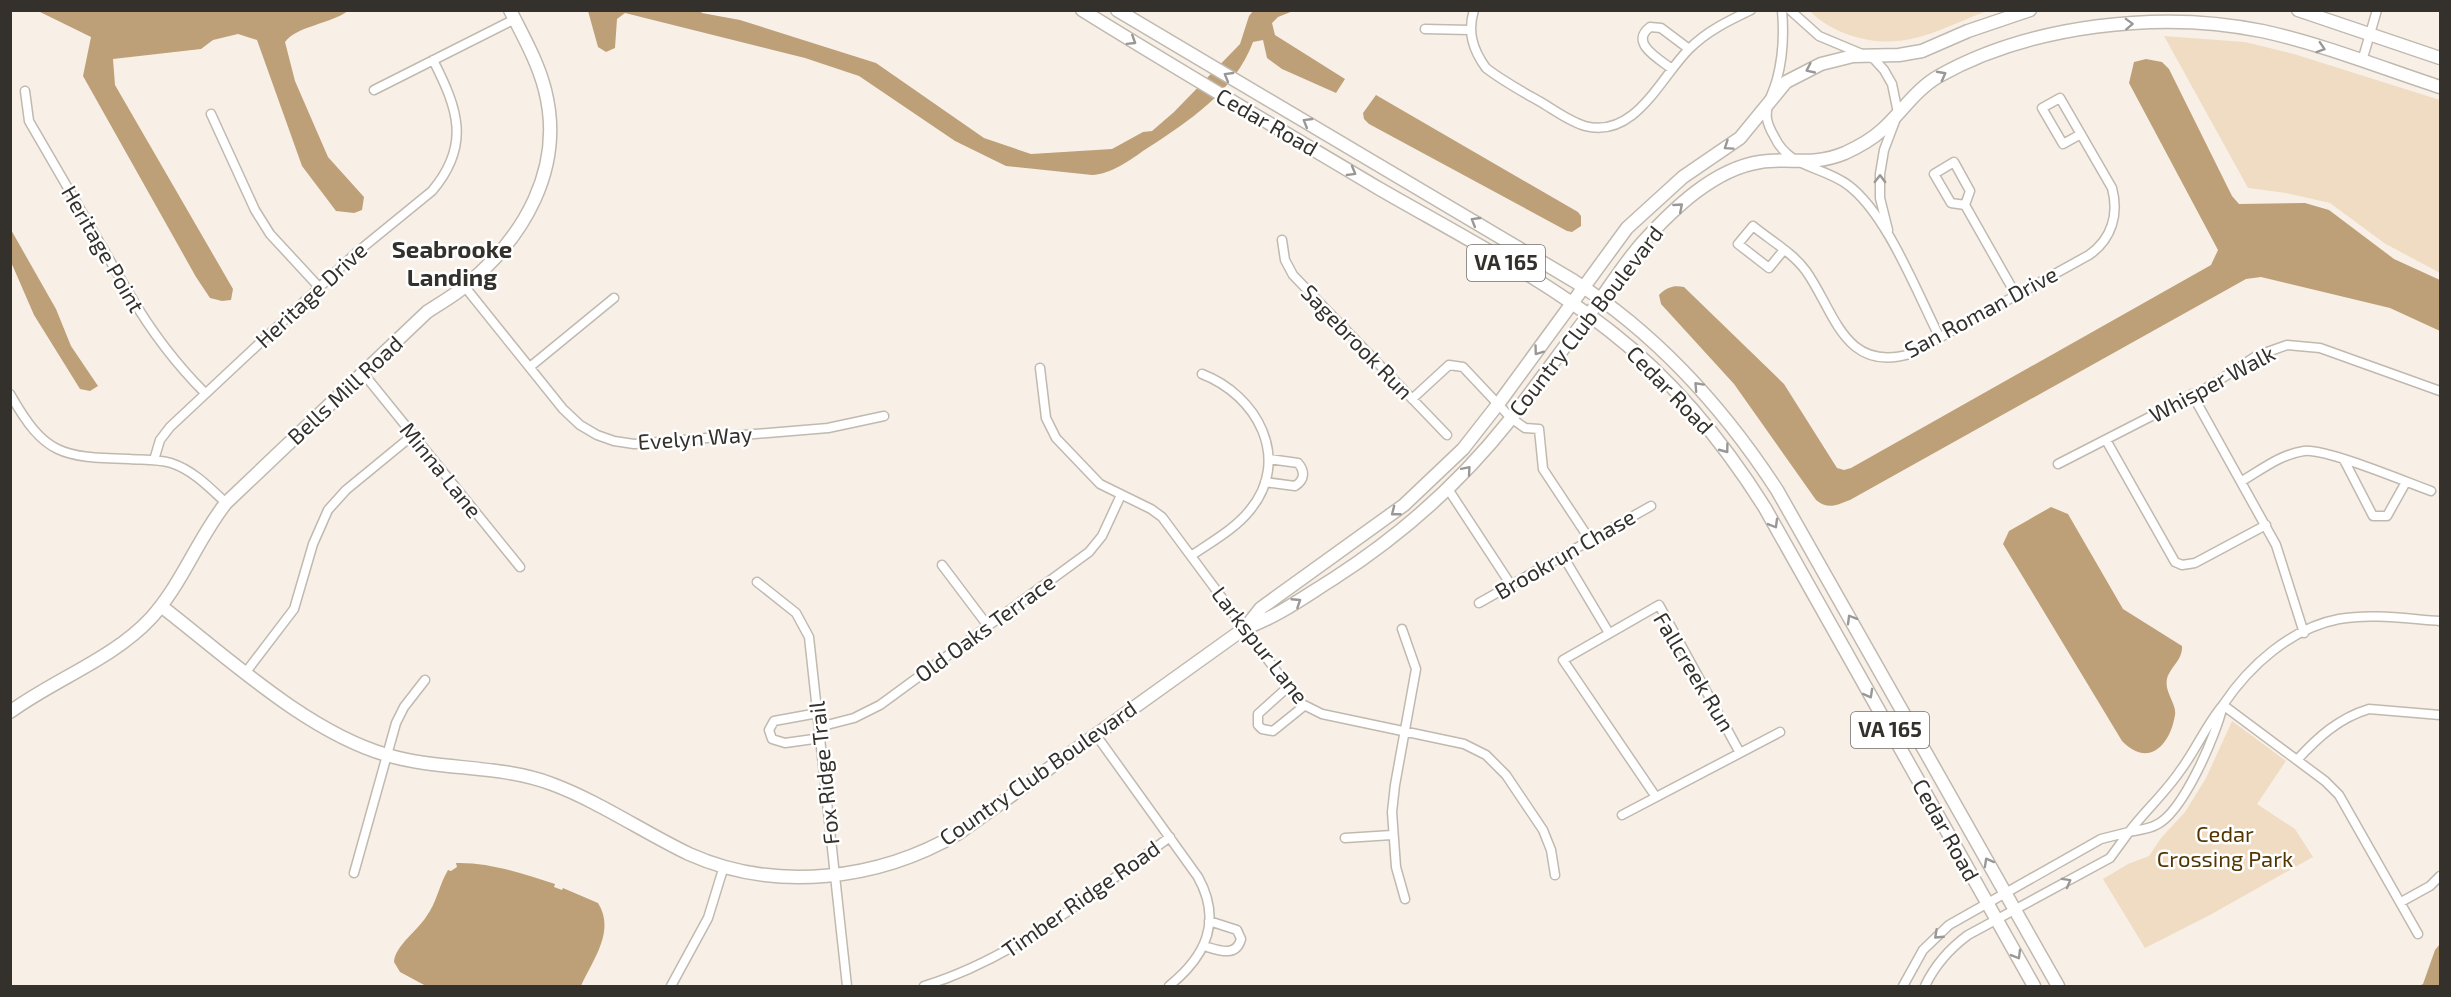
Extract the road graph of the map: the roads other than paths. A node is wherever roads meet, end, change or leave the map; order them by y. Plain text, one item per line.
1 (1082, 10) edge
2 (1118, 10) edge
3 (1474, 10) edge
4 (1751, 10) edge
5 (1782, 10) edge
6 (1790, 10) edge
7 (2030, 10) edge
8 (2298, 10) edge
9 (2377, 10) edge
10 (512, 15) edge
11 (1425, 29) dead end
12 (1470, 30) junction
13 (2370, 34) junction
14 (1689, 49) junction
15 (1864, 54) junction
16 (2440, 58) edge
17 (433, 60) junction
18 (2362, 61) junction
19 (1672, 69) junction
20 (2440, 87) edge
21 (374, 90) dead end
22 (25, 91) dead end
23 (1768, 103) junction
24 (1898, 113) junction
25 (211, 114) dead end
26 (2081, 134) junction
27 (1797, 162) junction
28 (1965, 205) junction
29 (1889, 236) junction
30 (1282, 240) dead end
31 (1783, 250) junction
32 (319, 287) junction
33 (465, 287) junction
34 (1584, 287) junction
35 (2016, 295) junction
36 (614, 298) dead end
37 (1600, 298) junction
38 (1572, 304) junction
39 (1588, 315) junction
40 (1940, 338) junction
41 (531, 366) junction
42 (1041, 368) dead end
43 (363, 373) junction
44 (1202, 374) dead end
45 (2440, 391) edge
46 (205, 393) junction
47 (10, 394) edge
48 (2192, 394) junction
49 (1412, 399) junction
50 (1505, 411) junction
51 (884, 416) dead end
52 (413, 435) junction
53 (1447, 435) dead end
54 (2106, 440) junction
55 (1269, 459) junction
56 (154, 460) junction
57 (2344, 460) junction
58 (2058, 464) dead end
59 (2242, 481) junction
60 (1265, 482) junction
61 (2406, 482) junction
62 (1448, 489) junction
63 (2431, 491) dead end
64 (1121, 495) junction
65 (226, 503) junction
66 (1651, 506) dead end
67 (2266, 525) junction
68 (1590, 540) junction
69 (1191, 555) junction
70 (1563, 556) junction
71 (942, 565) dead end
72 (520, 567) dead end
73 (757, 582) dead end
74 (1511, 585) junction
75 (1479, 603) dead end
76 (161, 606) junction
77 (2440, 621) edge
78 (988, 626) junction
79 (1245, 628) junction
80 (1402, 629) dead end
81 (1609, 633) junction
82 (2304, 633) junction
83 (246, 672) junction
84 (425, 680) dead end
85 (1288, 687) junction
86 (2223, 705) junction
87 (1304, 706) junction
88 (10, 712) edge
89 (818, 713) junction
90 (2440, 715) edge
91 (819, 726) junction
92 (1406, 732) junction
93 (1780, 732) dead end
94 (1096, 735) junction
95 (821, 738) junction
96 (1740, 753) junction
97 (387, 755) junction
98 (2297, 760) junction
99 (1656, 797) junction
100 (1622, 815) dead end
101 (2129, 832) junction
102 (1392, 835) junction
103 (1170, 837) junction
104 (1345, 838) dead end
105 (724, 866) junction
106 (354, 873) dead end
107 (835, 875) junction
108 (1555, 875) dead end
109 (2440, 876) edge
110 (2006, 894) junction
111 (1405, 899) dead end
112 (2401, 902) junction
113 (1988, 904) junction
114 (2015, 910) junction
115 (1997, 920) junction
116 (1209, 921) junction
117 (2418, 934) dead end
118 (1204, 946) junction
119 (671, 987) edge
120 (847, 987) edge
121 (924, 987) edge
122 (1169, 987) edge
123 (1903, 987) edge
124 (1925, 987) edge
125 (2034, 987) edge
126 (2058, 987) edge

1 -> 38 street, Cedar Road / VA 165
34 -> 2 street, Cedar Road / VA 165
3 - 12 street
4 - 14 street
5 - 23 street
6 - 15 street
7 - 15 street, Country Club Boulevard
8 - 13 street
9 - 13 street
10 - 17 street
10 - 33 street, Bells Mill Road
11 - 12 street
12 - 19 street
13 - 16 street
13 - 18 street
14 - 19 street
14 - 19 street
15 -> 23 street, Country Club Boulevard
15 - 24 street
17 - 21 street
17 - 32 street, Heritage Drive
18 - 20 street, Country Club Boulevard
24 -> 18 street, Country Club Boulevard
22 - 46 street, Heritage Point
23 - 27 street
23 -> 34 street, Country Club Boulevard
24 - 27 street, Country Club Boulevard
29 -> 24 street
25 - 32 street
26 - 26 street, San Roman Drive
26 - 35 street, San Roman Drive
27 - 29 street
37 -> 27 street, Country Club Boulevard
28 - 28 street
28 - 35 street
29 - 40 street
30 - 49 street, Sagebrook Run
31 - 31 street, San Roman Drive
31 - 40 street, San Roman Drive
32 - 46 street, Heritage Drive
33 - 41 street, Evelyn Way
33 - 43 street, Bells Mill Road
34 - 37 street, Cedar Road / VA 165
34 - 38 street, Country Club Boulevard
35 - 40 street, San Roman Drive
36 - 41 street
37 - 39 street, Country Club Boulevard
110 -> 37 street, Cedar Road / VA 165
38 - 39 street, Cedar Road / VA 165
38 -> 50 street, Country Club Boulevard
39 - 50 street, Country Club Boulevard
39 -> 113 street, Cedar Road / VA 165
41 - 51 street, Evelyn Way
42 - 64 street, Larkspur Lane
43 - 52 street, Minna Lane
43 - 65 street, Bells Mill Road
44 - 55 street
45 - 48 street, Whisper Walk
46 - 56 street, Heritage Drive
47 - 56 street
48 - 54 street, Whisper Walk
48 - 59 street
49 - 50 street
49 - 53 street, Sagebrook Run
62 -> 50 street, Country Club Boulevard
50 - 68 street
50 -> 79 street, Country Club Boulevard
52 - 72 street, Minna Lane
52 - 83 street
54 - 58 street, Whisper Walk
54 - 67 street
55 - 60 street
55 - 60 street
56 - 65 street
57 - 59 street
57 - 61 street
57 - 61 street
59 - 67 street
60 - 69 street
61 - 63 street
62 - 74 street
79 -> 62 street, Country Club Boulevard
64 - 69 street, Larkspur Lane
64 - 78 street, Old Oaks Terrace
65 - 76 street, Bells Mill Road
66 - 68 street, Brookrun Chase
67 - 82 street
68 - 70 street, Brookrun Chase
69 - 79 street, Larkspur Lane
70 - 74 street, Brookrun Chase
70 - 81 street
71 - 78 street
73 - 89 street, Fox Ridge Trail
74 - 75 street, Brookrun Chase
76 - 83 street, Country Club Boulevard
76 - 88 street, Bells Mill Road
77 - 82 street
78 - 91 street, Old Oaks Terrace
79 - 85 street, Larkspur Lane
79 - 94 street, Country Club Boulevard
80 - 92 street
81 - 96 street, Fallcreek Run
81 - 99 street, Fallcreek Run
82 - 86 street
83 - 97 street, Country Club Boulevard
84 - 97 street
85 - 87 street, Larkspur Lane
85 - 87 street
86 - 98 street
86 - 101 street
86 - 101 street
87 - 92 street, Larkspur Lane
89 - 91 street, Fox Ridge Trail
89 - 95 street
90 - 98 street
91 - 95 street, Fox Ridge Trail
92 - 102 street
92 - 108 street, Larkspur Lane
93 - 96 street, Fallcreek Run
94 - 103 street
94 - 107 street, Country Club Boulevard
95 - 107 street, Fox Ridge Trail
96 - 99 street, Fallcreek Run
97 - 105 street, Country Club Boulevard
97 - 106 street
98 - 112 street
99 - 100 street, Fallcreek Run
101 - 110 street
114 -> 101 street
102 - 104 street
102 - 111 street
103 - 116 street
103 - 121 street, Timber Ridge Road
105 - 107 street, Country Club Boulevard
105 - 119 street
107 - 120 street, Fox Ridge Trail
109 - 112 street
110 - 113 street
110 - 114 street, Cedar Road / VA 165
112 - 117 street
113 - 115 street, Cedar Road / VA 165
113 -> 123 street
114 - 115 street
114 - 126 street, Cedar Road / VA 165
115 - 124 street
115 -> 125 street, Cedar Road / VA 165
116 - 118 street
116 - 118 street
118 - 122 street

